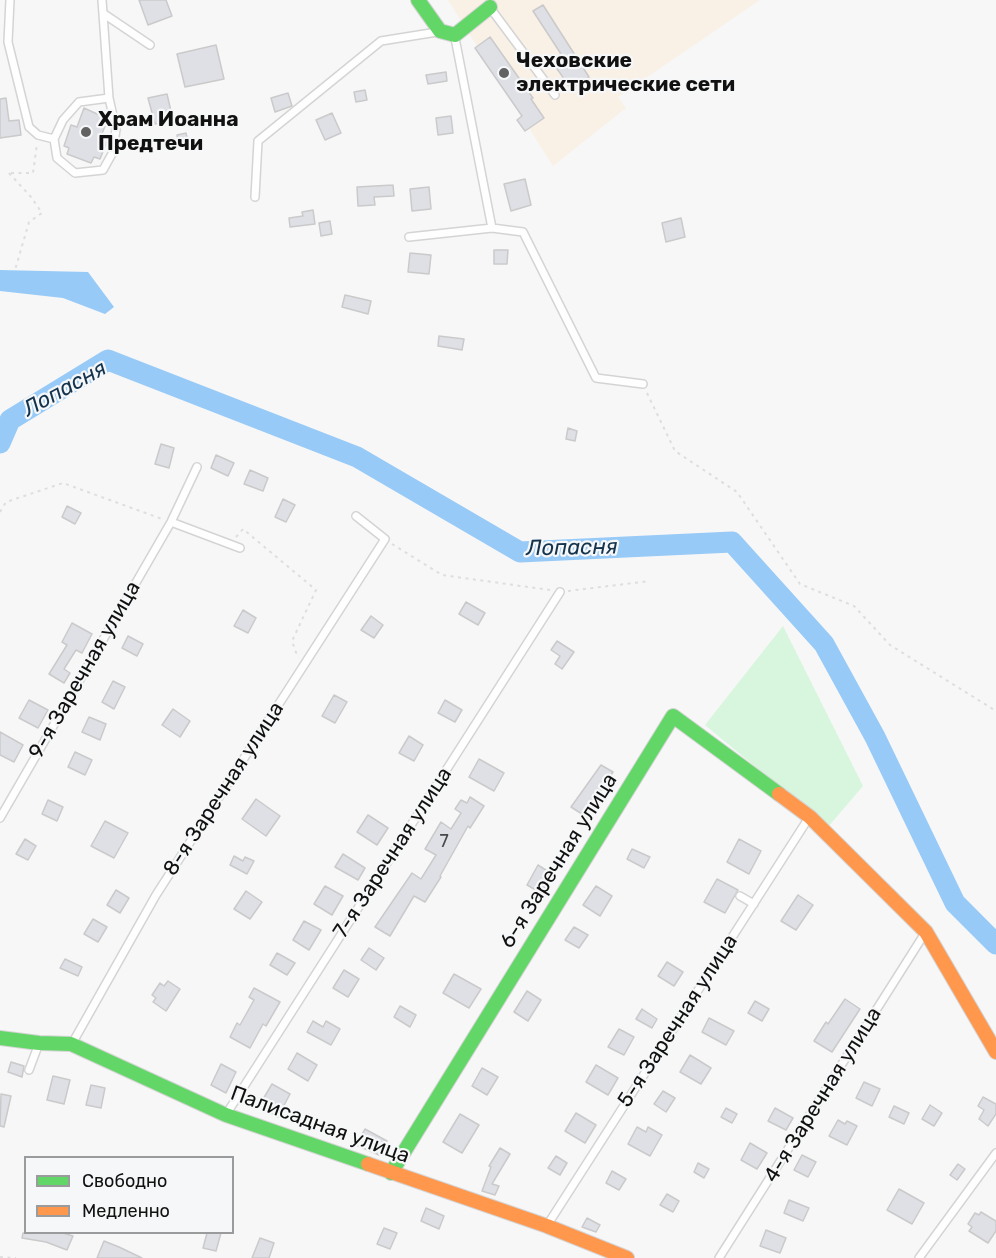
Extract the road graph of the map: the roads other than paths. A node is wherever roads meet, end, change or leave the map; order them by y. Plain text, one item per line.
1 (10, 0) edge
2 (102, 0) edge
3 (418, 0) edge
4 (490, 7) joint
5 (104, 14) junction
6 (440, 31) junction
7 (455, 35) junction
8 (150, 45) dead end
9 (555, 95) dead end
10 (109, 98) junction
11 (54, 139) junction
12 (255, 196) dead end
13 (492, 228) junction
14 (409, 237) dead end
15 (643, 384) road end
16 (197, 467) dead end
17 (356, 516) dead end
18 (171, 522) junction
19 (240, 548) dead end
20 (560, 591) road end
21 (810, 817) junction
22 (0, 818) edge
23 (740, 896) dead end
24 (754, 904) junction
25 (926, 932) junction
26 (0, 1038) edge
27 (39, 1043) junction
28 (71, 1044) junction
29 (996, 1052) edge
30 (29, 1070) dead end
31 (226, 1115) junction
32 (996, 1153) edge
33 (391, 1173) junction
34 (547, 1226) junction
35 (627, 1258) edge
36 (719, 1258) edge
37 (919, 1258) edge

1 - 11 lane
2 - 5 lane
3 - 6 street
4 - 7 street
4 - 9 lane
5 - 8 lane
5 - 10 lane
6 - 7 street
6 - 12 lane
7 - 13 lane
10 - 11 lane
10 - 11 lane
13 - 14 lane
13 - 15 lane
16 - 18 lane, 9-я Заречная улица
17 - 28 lane, 8-я Заречная улица
18 - 19 lane
18 - 22 lane, 9-я Заречная улица
20 - 31 lane, 7-я Заречная улица
21 - 24 lane, 5-я Заречная улица
21 - 25 street
21 - 33 street, 6-я Заречная улица
23 - 24 lane
24 - 34 lane, 5-я Заречная улица
25 - 29 street
25 - 36 lane, 4-я Заречная улица
26 - 27 street, Палисадная улица
27 - 28 street, Палисадная улица
27 - 30 lane
28 - 31 street, Палисадная улица
31 - 33 street, Палисадная улица
32 - 37 lane
33 - 34 street, Палисадная улица
34 - 35 street, Палисадная улица

